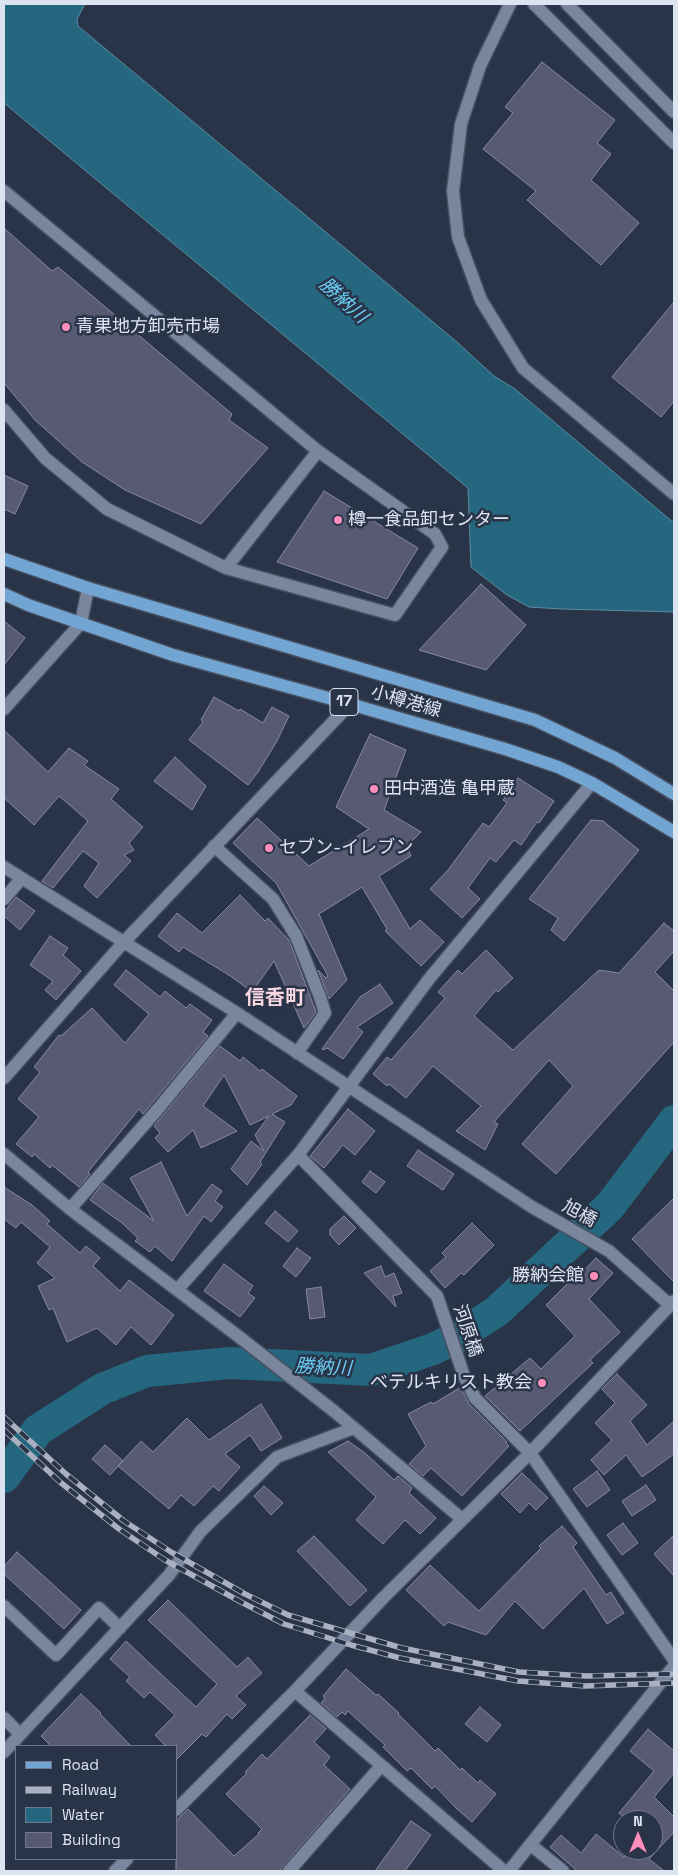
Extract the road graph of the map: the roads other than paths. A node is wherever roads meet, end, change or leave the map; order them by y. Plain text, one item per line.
1 (510, 4) edge
2 (534, 4) edge
3 (568, 4) edge
4 (674, 112) edge
5 (674, 143) edge
6 (4, 191) edge
7 (4, 410) edge
8 (318, 451) junction
9 (674, 494) edge
10 (4, 559) edge
11 (226, 568) junction
12 (88, 588) junction
13 (4, 594) edge
14 (80, 623) junction
15 (350, 704) junction
16 (4, 709) edge
17 (592, 784) junction
18 (674, 794) edge
19 (674, 832) edge
20 (214, 846) junction
21 (4, 867) edge
22 (21, 879) junction
23 (4, 898) edge
24 (123, 943) junction
25 (237, 1013) junction
26 (297, 1054) junction
27 (4, 1078) edge
28 (348, 1088) junction
29 (4, 1154) edge
30 (298, 1155) junction
31 (70, 1209) junction
32 (176, 1290) junction
33 (672, 1303) edge
34 (354, 1428) junction
35 (530, 1453) junction
36 (462, 1519) junction
37 (4, 1606) edge
38 (120, 1628) junction
39 (674, 1660) edge
40 (674, 1666) edge
41 (295, 1691) junction
42 (4, 1718) edge
43 (20, 1734) junction
44 (4, 1752) edge
45 (381, 1766) junction
46 (178, 1808) edge
47 (531, 1845) junction
48 (127, 1860) edge
49 (115, 1871) edge
50 (289, 1871) edge
51 (504, 1871) edge
52 (510, 1871) edge
53 (563, 1871) edge

1 - 9 street
2 - 5 street
3 - 4 street
6 - 8 street
7 - 11 street
8 - 11 street
8 - 11 street
10 - 12 main road, 小樽港線 / 17
12 - 14 street
12 - 18 main road, 小樽港線 / 17
13 - 14 main road, 小樽港線 / 17
14 - 15 main road, 小樽港線 / 17
14 - 16 street
15 - 17 main road, 小樽港線 / 17
15 - 20 street
17 - 19 main road, 小樽港線 / 17
17 - 28 street
20 - 24 street
20 - 26 street
21 - 22 street, 旭橋
22 - 23 street
22 - 24 street, 旭橋
24 - 25 street, 旭橋
24 - 27 street
25 - 26 street, 旭橋
25 - 31 street
26 - 28 street, 旭橋
28 - 30 street
28 - 33 street, 旭橋
29 - 31 street
30 - 32 street
30 - 35 street, 河原橋
31 - 32 street
32 - 34 street
33 - 35 street
34 - 36 street
34 - 38 street
35 - 36 street
35 - 39 street, 河原橋
36 - 41 street
37 - 38 street
38 - 43 street
40 - 47 street
41 - 45 street
41 - 46 street
42 - 43 street
43 - 44 street
45 - 50 street
45 - 51 street
47 - 52 street
47 - 53 street
48 - 49 street

